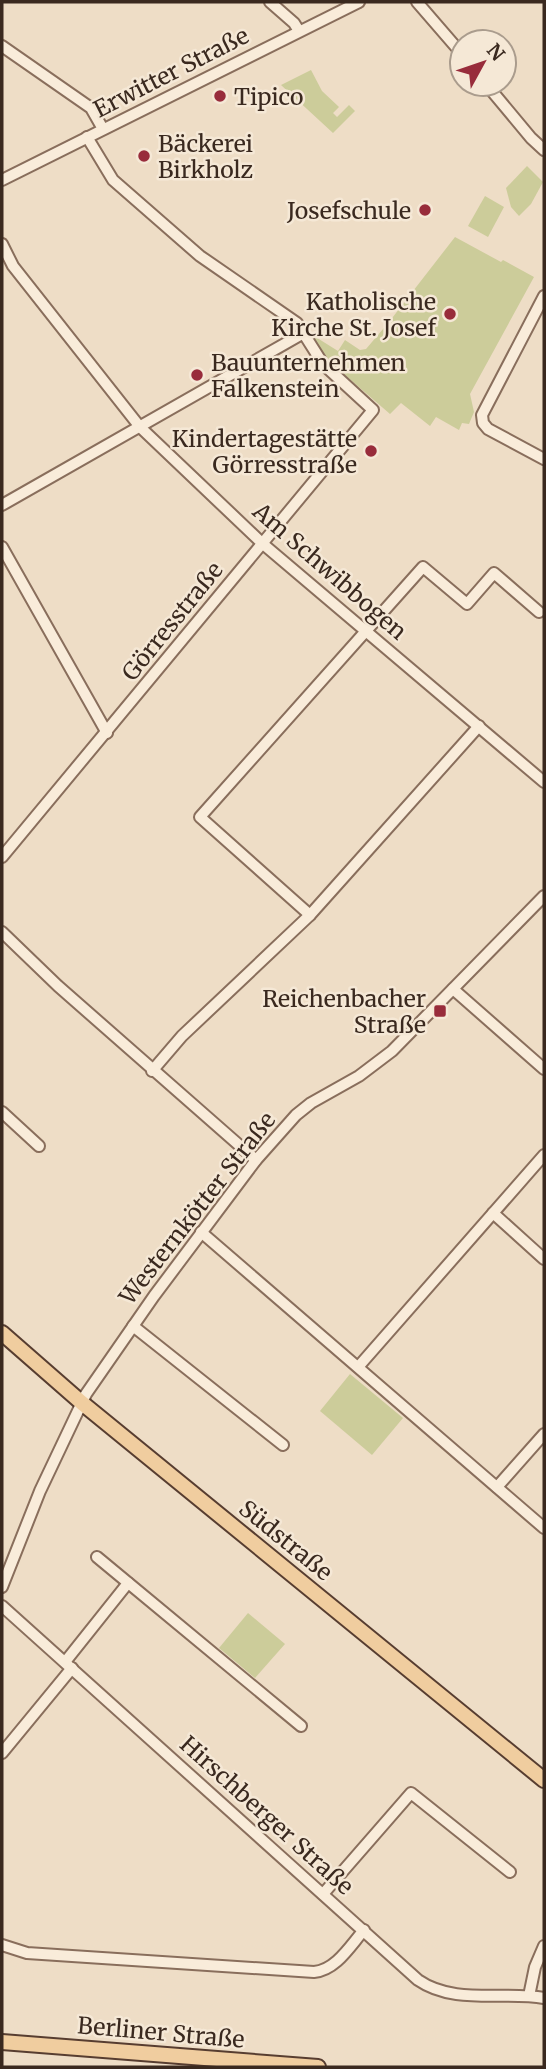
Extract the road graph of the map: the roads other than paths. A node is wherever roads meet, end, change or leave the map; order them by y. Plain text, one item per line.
1 (270, 2) edge
2 (359, 2) edge
3 (417, 2) edge
4 (299, 31) junction
5 (448, 38) edge
6 (2, 46) edge
7 (498, 98) edge
8 (103, 129) junction
9 (87, 137) junction
10 (544, 150) edge
11 (2, 180) edge
12 (2, 244) edge
13 (544, 296) edge
14 (302, 334) junction
15 (140, 427) junction
16 (544, 458) edge
17 (2, 505) edge
18 (263, 544) junction
19 (2, 547) edge
20 (539, 612) dead end
21 (366, 631) junction
22 (479, 726) junction
23 (107, 733) junction
24 (544, 782) edge
25 (2, 857) edge
26 (544, 896) edge
27 (310, 915) junction
28 (2, 932) edge
29 (453, 989) junction
30 (544, 1069) edge
31 (152, 1071) junction
32 (2, 1112) edge
33 (38, 1146) dead end
34 (544, 1155) edge
35 (256, 1160) junction
36 (493, 1213) junction
37 (201, 1231) junction
38 (544, 1259) edge
39 (133, 1325) junction
40 (2, 1333) edge
41 (359, 1366) junction
42 (82, 1403) junction
43 (544, 1434) edge
44 (283, 1445) dead end
45 (497, 1487) junction
46 (544, 1528) edge
47 (97, 1557) dead end
48 (128, 1583) junction
49 (2, 1587) edge
50 (2, 1606) edge
51 (69, 1665) junction
52 (301, 1726) dead end
53 (2, 1753) edge
54 (544, 1780) edge
55 (510, 1872) dead end
56 (323, 1894) junction
57 (364, 1930) junction
58 (2, 1945) edge
59 (544, 1946) edge
60 (529, 1996) junction
61 (544, 1998) edge
62 (2, 2042) edge
63 (318, 2067) edge

1 - 4 street
2 - 4 street, Erwitter Straße
3 - 5 street
4 - 8 street, Erwitter Straße
6 - 8 street
7 - 10 street
8 - 9 street, Erwitter Straße
9 - 11 street, Erwitter Straße
9 - 14 street
12 - 15 street, Am Schwibbogen
13 - 16 street
14 - 15 street
14 - 18 street, Görresstraße
15 - 17 street
15 - 18 street, Am Schwibbogen
18 - 21 street, Am Schwibbogen
18 - 23 street, Görresstraße
19 - 23 street
20 - 21 street
21 - 22 street, Am Schwibbogen
21 - 27 street
22 - 24 street, Am Schwibbogen
22 - 27 street
23 - 25 street, Görresstraße
26 - 29 street, Westernkötter Straße
27 - 31 street
28 - 31 street
29 - 30 street
29 - 35 street, Westernkötter Straße
31 - 35 street
32 - 33 street
34 - 36 street
35 - 37 street, Westernkötter Straße
36 - 38 street
36 - 41 street
37 - 39 street, Westernkötter Straße
37 - 41 street
39 - 42 street, Westernkötter Straße
39 - 44 street
40 - 42 main road, Südstraße
41 - 45 street
42 - 49 street, Westernkötter Straße
42 - 54 main road, Südstraße
43 - 45 street
45 - 46 street
47 - 48 street
48 - 51 street
48 - 52 street
50 - 51 street, Hirschberger Straße
51 - 53 street
51 - 56 street, Hirschberger Straße
55 - 56 street
56 - 57 street, Hirschberger Straße
57 - 58 street
57 - 60 street, Hirschberger Straße
59 - 60 street
60 - 61 street, Hirschberger Straße
62 - 63 main road, Berliner Straße

